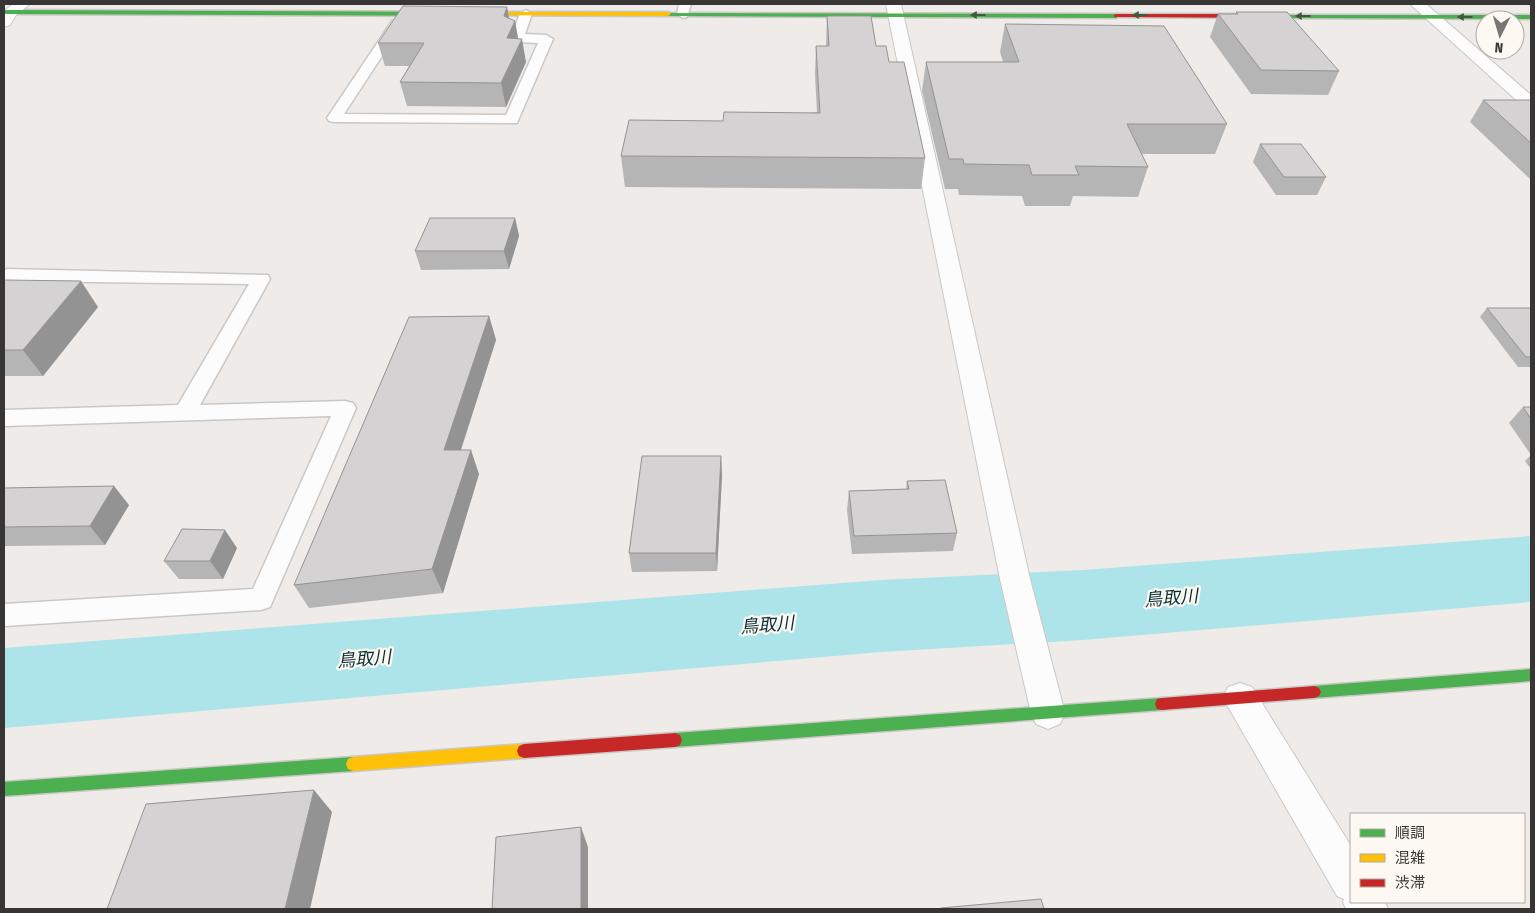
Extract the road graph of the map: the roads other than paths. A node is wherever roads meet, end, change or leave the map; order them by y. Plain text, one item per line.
1 (1417, 4) edge
2 (684, 9) edge
3 (894, 9) edge
4 (10, 12) edge
5 (404, 14) junction
6 (526, 14) junction
7 (1430, 17) junction
8 (1531, 17) edge
9 (1531, 104) edge
10 (4, 279) edge
11 (185, 412) junction
12 (4, 418) edge
13 (4, 615) edge
14 (1531, 675) edge
15 (1240, 698) junction
16 (1048, 713) junction
17 (4, 789) edge
18 (1350, 880) edge

1 - 7 street
2 - 3 main road
2 - 6 main road
7 -> 3 main road
3 - 16 street
4 - 5 main road
5 - 6 main road
5 - 6 lane
8 -> 7 main road
7 - 9 street
10 - 11 lane
11 - 12 lane
11 - 13 lane
14 - 15 main road
15 - 16 main road
15 - 18 street
16 - 17 main road

